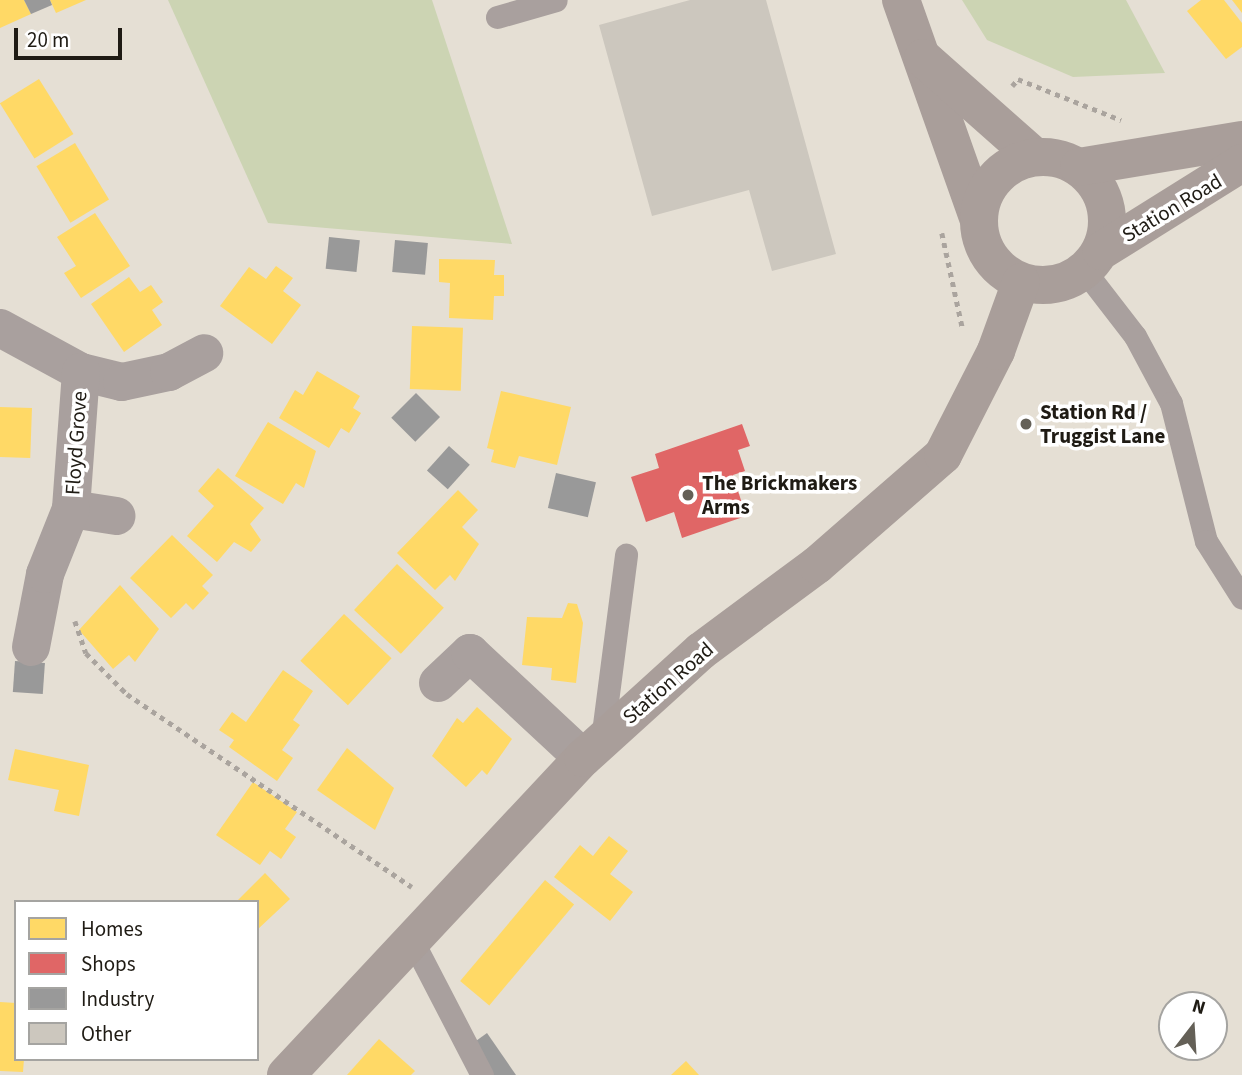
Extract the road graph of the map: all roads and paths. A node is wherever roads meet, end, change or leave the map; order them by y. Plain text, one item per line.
1 (556, 0) edge
2 (901, 0) edge
3 (498, 17) dead end
4 (923, 58) junction
5 (986, 116) junction
6 (1132, 123) dead end
7 (1242, 140) edge
8 (1035, 157) junction
9 (1242, 163) edge
10 (1079, 167) junction
11 (978, 217) junction
12 (1092, 260) junction
13 (1021, 282) junction
14 (0, 328) edge
15 (204, 353) dead end
16 (81, 372) junction
17 (71, 509) junction
18 (116, 516) dead end
19 (626, 555) dead end
20 (1242, 598) edge
21 (69, 607) dead end
22 (31, 647) dead end
23 (438, 683) dead end
24 (592, 749) junction
25 (440, 906) junction
26 (411, 938) junction
27 (286, 1075) edge
28 (482, 1075) edge

1 - 3 lane
2 - 4 street
4 - 5 street
4 - 11 street
5 - 6 path
5 - 8 street
7 - 10 street, Station Road
8 - 10 street, Station Road
8 - 11 street
9 - 12 street, Station Road
10 - 12 street, Station Road
11 - 13 street
12 - 13 street, Station Road
12 - 20 lane
13 - 24 street, Station Road
14 - 16 street, Floyd Grove
15 - 16 street, Floyd Grove
16 - 17 street, Floyd Grove
17 - 18 street, Floyd Grove
17 - 22 street
19 - 24 lane
21 - 25 path
23 - 24 street
24 - 25 street, Station Road
25 - 26 street, Station Road
26 - 27 street, Station Road
26 - 28 lane

